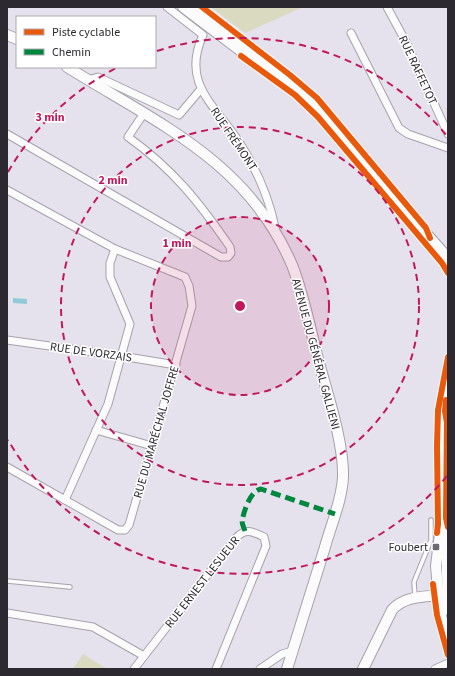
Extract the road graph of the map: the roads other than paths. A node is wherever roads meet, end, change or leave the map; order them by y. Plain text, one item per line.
1 (167, 7) edge
2 (183, 7) edge
3 (195, 7) edge
4 (386, 7) edge
5 (351, 33) dead end
6 (69, 68) edge
7 (88, 80) junction
8 (201, 89) junction
9 (317, 108) junction
10 (144, 113) junction
11 (7, 134) edge
12 (448, 134) edge
13 (448, 148) edge
14 (7, 190) edge
15 (277, 236) junction
16 (115, 249) junction
17 (448, 258) edge
18 (7, 340) edge
19 (122, 356) junction
20 (176, 365) junction
21 (448, 390) edge
22 (446, 410) edge
23 (96, 430) junction
24 (152, 446) junction
25 (7, 467) edge
26 (65, 500) junction
27 (431, 520) dead end
28 (7, 581) edge
29 (70, 587) dead end
30 (442, 595) junction
31 (415, 598) junction
32 (448, 610) edge
33 (7, 613) edge
34 (448, 643) edge
35 (293, 651) junction
36 (144, 656) junction
37 (448, 663) edge
38 (134, 669) edge
39 (216, 669) edge
40 (260, 669) edge
41 (287, 669) edge
42 (363, 669) edge
43 (435, 669) edge

1 - 8 street
2 - 9 street
3 - 9 street
4 - 12 street, RUE RAFFETOT
5 - 13 street
6 - 7 street, AVENUE DU GÉNÉRAL GALLIENI
7 - 8 street
7 - 10 street, AVENUE DU GÉNÉRAL GALLIENI
8 - 15 street, RUE FRÉMONT
9 - 17 street
10 - 11 street
10 - 15 street, AVENUE DU GÉNÉRAL GALLIENI
14 - 16 street
15 - 35 street, AVENUE DU GÉNÉRAL GALLIENI
16 - 19 street
16 - 20 street, RUE DU MARÉCHAL JOFFRE
18 - 19 street, RUE DE VORZAIS
19 - 20 street, RUE DE VORZAIS
19 - 23 street
20 - 24 street, RUE DU MARÉCHAL JOFFRE
21 - 22 street
22 - 30 street
22 - 30 street
23 - 24 street
23 - 26 street
24 - 26 street, RUE DU MARÉCHAL JOFFRE
25 - 26 street, RUE DU MARÉCHAL JOFFRE
27 - 31 lane
28 - 29 lane
30 - 31 street
30 - 32 street
30 - 34 street
31 - 42 street
33 - 36 street
35 - 40 street
35 - 41 street, AVENUE DU GÉNÉRAL GALLIENI
36 - 38 street, RUE ERNEST LESUEUR
36 - 39 street, RUE ERNEST LESUEUR
37 - 43 street

